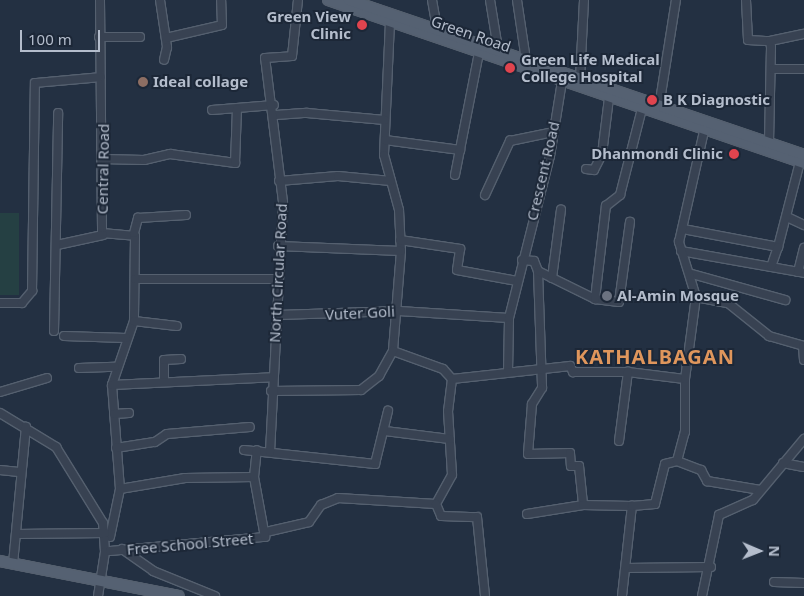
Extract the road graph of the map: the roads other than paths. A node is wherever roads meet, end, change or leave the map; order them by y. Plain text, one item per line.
1 (95, 0) edge
2 (100, 0) edge
3 (160, 0) edge
4 (221, 0) edge
5 (298, 0) edge
6 (328, 0) edge
7 (349, 0) edge
8 (432, 0) edge
9 (490, 0) edge
10 (517, 0) edge
11 (584, 0) edge
12 (676, 0) edge
13 (746, 0) edge
14 (390, 22) junction
15 (438, 34) junction
16 (804, 34) edge
17 (99, 37) junction
18 (140, 37) dead end
19 (166, 38) junction
20 (770, 42) junction
21 (479, 53) junction
22 (500, 55) junction
23 (164, 60) dead end
24 (526, 60) junction
25 (772, 69) junction
26 (804, 69) edge
27 (101, 77) junction
28 (580, 79) junction
29 (562, 81) junction
30 (609, 98) junction
31 (274, 105) junction
32 (658, 108) junction
33 (237, 109) junction
34 (642, 109) junction
35 (212, 110) dead end
36 (58, 113) dead end
37 (276, 115) junction
38 (385, 120) junction
39 (704, 131) junction
40 (554, 132) junction
41 (385, 140) junction
42 (769, 143) junction
43 (460, 150) junction
44 (102, 160) junction
45 (803, 160) edge
46 (586, 169) dead end
47 (455, 175) dead end
48 (279, 181) junction
49 (391, 181) junction
50 (484, 195) dead end
51 (561, 210) dead end
52 (186, 215) dead end
53 (787, 217) junction
54 (630, 222) dead end
55 (804, 225) edge
56 (682, 229) junction
57 (134, 233) junction
58 (104, 235) junction
59 (400, 240) junction
60 (57, 245) junction
61 (278, 246) junction
62 (778, 247) junction
63 (804, 248) edge
64 (401, 251) junction
65 (681, 251) junction
66 (522, 260) junction
67 (771, 267) junction
68 (538, 271) junction
69 (801, 273) edge
70 (692, 274) junction
71 (552, 278) junction
72 (134, 279) junction
73 (278, 279) junction
74 (517, 281) junction
75 (696, 297) junction
76 (595, 299) junction
77 (785, 300) dead end
78 (0, 303) edge
79 (399, 311) junction
80 (278, 315) junction
81 (509, 318) junction
82 (134, 321) junction
83 (177, 326) dead end
84 (54, 331) dead end
85 (64, 336) dead end
86 (126, 338) junction
87 (804, 346) edge
88 (393, 351) junction
89 (182, 359) dead end
90 (804, 360) edge
91 (538, 366) junction
92 (115, 367) junction
93 (79, 368) dead end
94 (508, 372) junction
95 (628, 372) junction
96 (272, 377) junction
97 (47, 378) dead end
98 (452, 379) junction
99 (685, 379) junction
100 (164, 382) junction
101 (112, 385) junction
102 (271, 391) junction
103 (0, 392) edge
104 (388, 411) dead end
105 (0, 413) edge
106 (129, 413) dead end
107 (114, 414) junction
108 (26, 427) junction
109 (250, 427) dead end
110 (384, 431) junction
111 (804, 438) edge
112 (450, 440) junction
113 (619, 441) dead end
114 (116, 448) junction
115 (244, 450) dead end
116 (257, 450) junction
117 (270, 452) junction
118 (677, 461) junction
119 (783, 463) junction
120 (804, 467) edge
121 (0, 470) edge
122 (19, 472) junction
123 (254, 477) junction
124 (120, 489) junction
125 (760, 490) junction
126 (436, 504) junction
127 (583, 505) junction
128 (632, 506) junction
129 (113, 510) junction
130 (527, 514) dead end
131 (104, 522) junction
132 (266, 532) junction
133 (16, 534) junction
134 (107, 535) junction
135 (122, 550) junction
136 (110, 551) junction
137 (0, 561) edge
138 (14, 564) junction
139 (0, 567) edge
140 (711, 567) junction
141 (626, 568) junction
142 (774, 582) dead end
143 (804, 583) edge
144 (102, 588) edge
145 (147, 596) edge
146 (179, 596) edge
147 (215, 596) edge
148 (485, 596) edge
149 (622, 596) edge
150 (702, 596) edge

1 - 17 street
2 - 17 street, Central Road
3 - 19 street
4 - 19 street
5 - 31 street, North Circular Road
6 - 14 main road, Green Road
7 - 15 main road, Green Road
8 - 15 street
9 - 22 street
10 - 24 street
11 - 28 street
12 - 32 street
13 - 20 street
14 - 15 main road, Green Road
14 - 38 street
15 - 21 main road, Green Road
15 - 22 main road, Green Road
16 - 20 street
17 - 18 street
17 - 27 street, Central Road
19 - 23 street
20 - 25 street
21 - 22 main road, Green Road
21 - 43 street
22 - 24 main road, Green Road
22 - 29 main road, Green Road
24 - 28 main road, Green Road
25 - 26 street
25 - 42 street
27 - 44 street, Central Road
27 - 78 street
28 - 32 main road, Green Road
29 - 30 main road, Green Road
29 - 40 street, Crescent Road
30 - 34 main road, Green Road
30 - 46 street
31 - 33 street
31 - 37 street, North Circular Road
32 - 42 main road, Green Road
33 - 35 street
33 - 44 street
34 - 39 main road, Green Road
34 - 76 street
36 - 60 street
37 - 38 street
37 - 48 street, North Circular Road
38 - 41 street
39 - 45 main road, Green Road
39 - 56 street
40 - 50 street
40 - 66 street, Crescent Road
41 - 43 street
41 - 49 street
42 - 45 main road, Green Road
43 - 47 street
44 - 58 street, Central Road
45 - 53 street
48 - 49 street
48 - 61 street, North Circular Road
49 - 59 street
51 - 71 street
52 - 57 street
53 - 55 street
53 - 62 street
54 - 76 street
56 - 62 street
56 - 65 street
57 - 58 street, Central Road
57 - 72 street
58 - 60 street
59 - 64 street
59 - 74 street
60 - 84 street
61 - 64 street
61 - 73 street, North Circular Road
62 - 67 street
63 - 69 street
64 - 79 street
65 - 67 street
65 - 70 street
66 - 68 street
66 - 74 street, Crescent Road
67 - 69 street
68 - 71 street
68 - 91 street
70 - 75 street
70 - 77 street
71 - 76 street
72 - 73 street
72 - 82 street
73 - 80 street, North Circular Road
74 - 81 street, Crescent Road
75 - 87 street
75 - 99 street
79 - 80 street, Vuter Goli
79 - 81 street, Vuter Goli
79 - 88 street
80 - 96 street, North Circular Road
81 - 94 street, Crescent Road
82 - 83 street
82 - 86 street
85 - 86 street
86 - 92 street
87 - 90 street
88 - 98 street
88 - 102 street
89 - 100 street
91 - 94 street
91 - 95 street
91 - 127 street
92 - 93 street
92 - 101 street
94 - 98 street
95 - 99 street
95 - 113 street
96 - 100 street
96 - 102 street, North Circular Road
97 - 103 street
98 - 112 street
99 - 118 street
100 - 101 street
101 - 107 street
102 - 117 street, North Circular Road
104 - 110 street
105 - 108 street
106 - 107 street
107 - 114 street
108 - 122 street
108 - 131 street
109 - 114 street
110 - 112 street
110 - 117 street
111 - 119 street
112 - 126 street
114 - 124 street
115 - 116 street
116 - 117 street
116 - 123 street, Free School Street
118 - 125 street
118 - 128 street
119 - 120 street
119 - 125 street
121 - 122 street
122 - 133 street
123 - 124 street
123 - 132 street, Free School Street
124 - 129 street
125 - 140 street
126 - 132 street, Free School Street
126 - 148 street
127 - 128 street
127 - 130 street
128 - 141 street
129 - 131 street
129 - 134 street
131 - 134 street
132 - 135 street, Free School Street
133 - 134 street
133 - 138 street
134 - 136 street
134 - 144 street
135 - 136 street, Free School Street
135 - 147 street
136 - 144 street
137 - 138 main road
138 - 144 main road
139 - 144 main road
140 - 141 street
140 - 150 street
141 - 149 street
142 - 143 street
144 - 145 main road
144 - 146 main road

